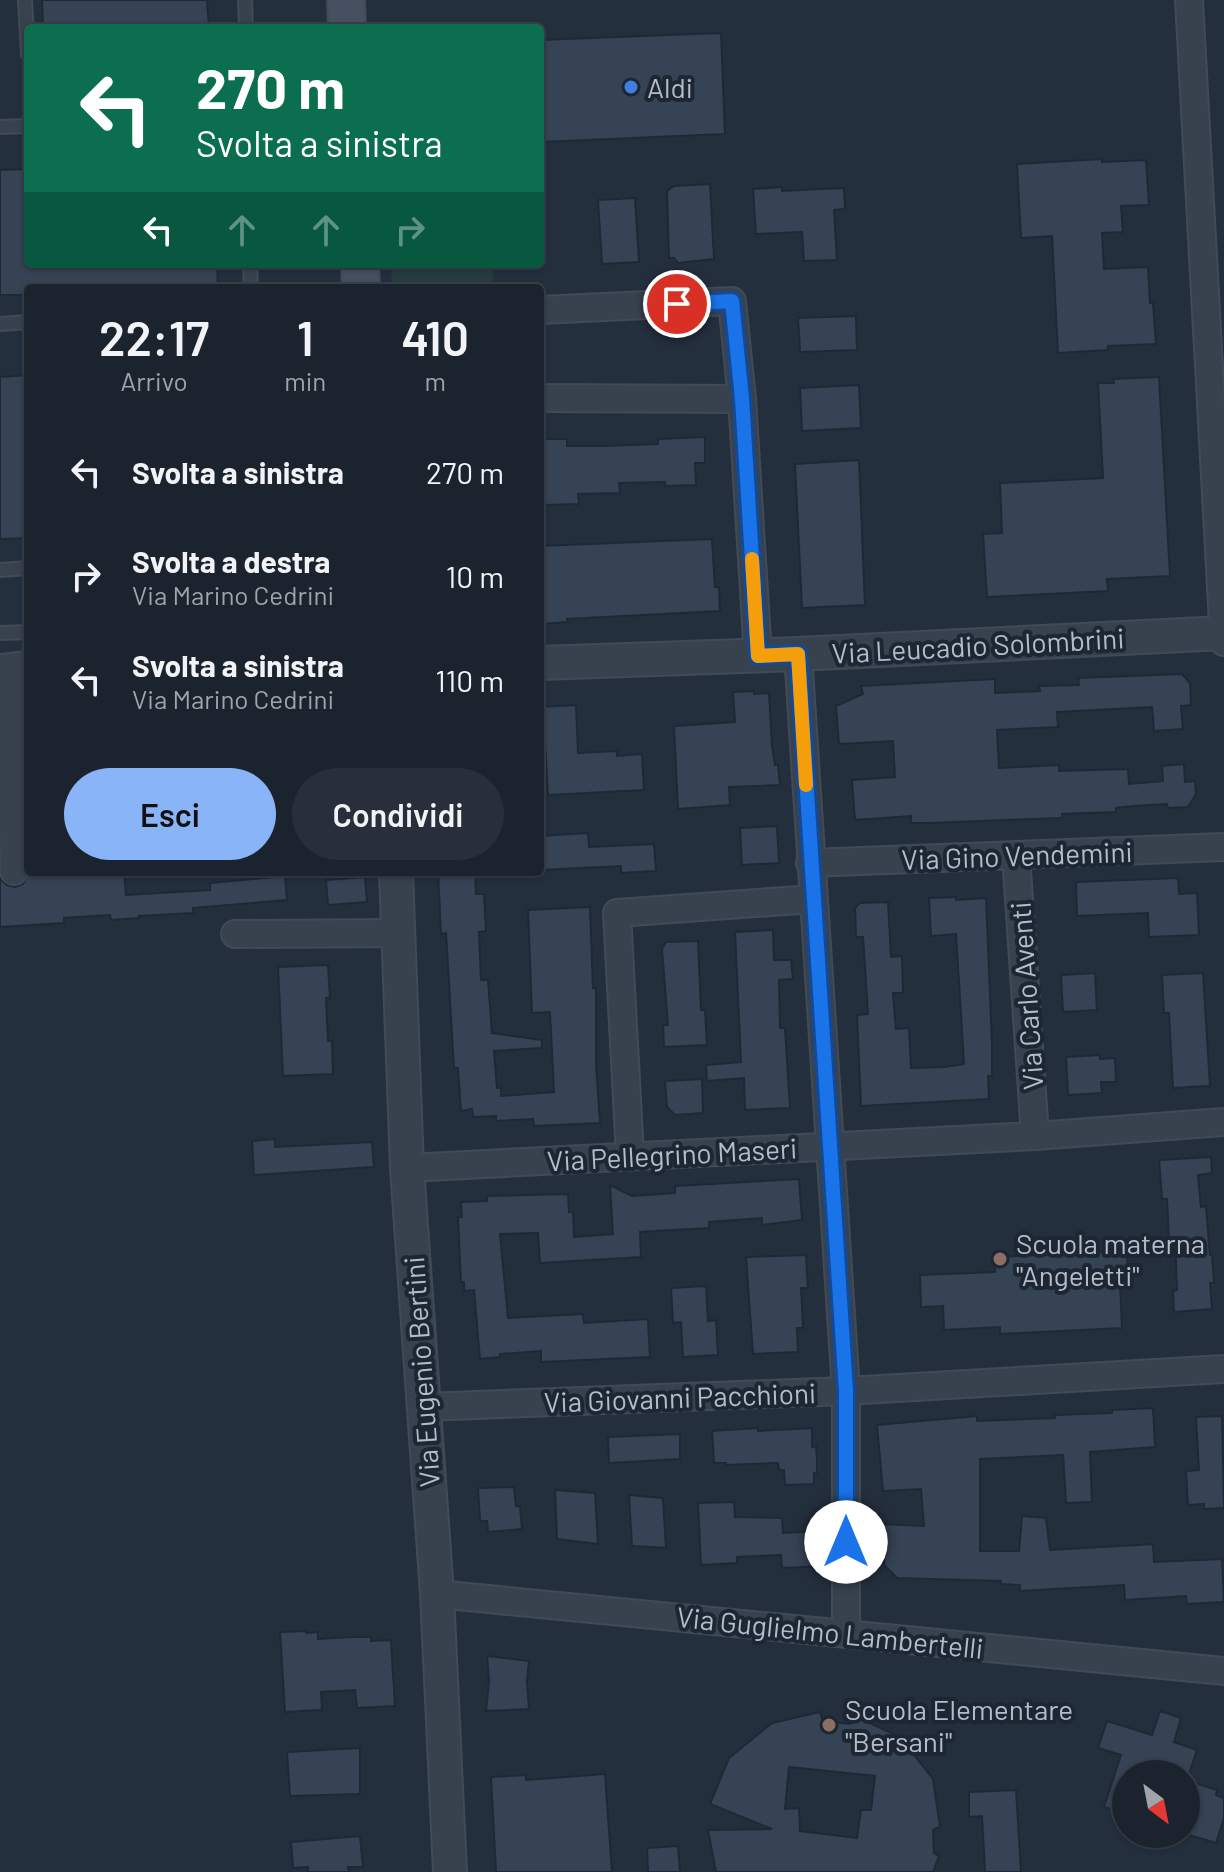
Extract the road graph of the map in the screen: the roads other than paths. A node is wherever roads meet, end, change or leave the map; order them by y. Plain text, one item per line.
1 (25, 0) edge
2 (245, 0) edge
3 (346, 0) edge
4 (1189, 0) edge
5 (26, 24) edge
6 (246, 24) edge
7 (347, 24) edge
8 (24, 126) edge
9 (0, 127) edge
10 (544, 310) edge
11 (24, 322) edge
12 (0, 324) edge
13 (544, 398) edge
14 (742, 399) junction
15 (24, 568) edge
16 (0, 570) edge
17 (24, 632) edge
18 (0, 633) edge
19 (1224, 633) edge
20 (1224, 642) edge
21 (798, 654) junction
22 (758, 656) junction
23 (544, 663) edge
24 (12, 670) edge
25 (1224, 847) edge
26 (1016, 855) junction
27 (810, 863) junction
28 (14, 871) dead end
29 (396, 876) edge
30 (813, 899) junction
31 (398, 933) junction
32 (235, 934) dead end
33 (1224, 1122) edge
34 (1035, 1136) junction
35 (831, 1147) junction
36 (630, 1155) junction
37 (407, 1168) junction
38 (1224, 1369) edge
39 (846, 1391) junction
40 (424, 1407) junction
41 (437, 1594) junction
42 (846, 1633) junction
43 (1224, 1671) edge
44 (450, 1872) edge

1 - 5 lane
2 - 6 lane
3 - 7 main road
4 - 19 street
8 - 9 lane
10 - 14 street
11 - 12 lane
13 - 14 street
14 - 22 street
15 - 16 lane
17 - 18 lane
19 - 20 street
19 - 21 street, Via Leucadio Solombrini
21 - 22 street, Via Leucadio Solombrini
21 - 27 street
22 - 23 street, Via Leucadio Solombrini
24 - 28 street
25 - 26 street, Via Gino Vendemini
26 - 27 street, Via Gino Vendemini
26 - 34 street, Via Carlo Aventi
27 - 30 street
29 - 31 street, Via Eugenio Bertini
30 - 35 street
30 - 36 street
31 - 32 street
31 - 37 street, Via Eugenio Bertini
33 - 34 street, Via Pellegrino Maseri
34 - 35 street, Via Pellegrino Maseri
35 - 36 street, Via Pellegrino Maseri
35 - 39 street
36 - 37 street, Via Pellegrino Maseri
37 - 40 street, Via Eugenio Bertini
38 - 39 street, Via Giovanni Pacchioni
39 - 40 street, Via Giovanni Pacchioni
39 - 42 street
40 - 41 street, Via Eugenio Bertini
41 - 42 street, Via Guglielmo Lambertelli
41 - 44 street, Via Eugenio Bertini
42 - 43 street, Via Guglielmo Lambertelli

